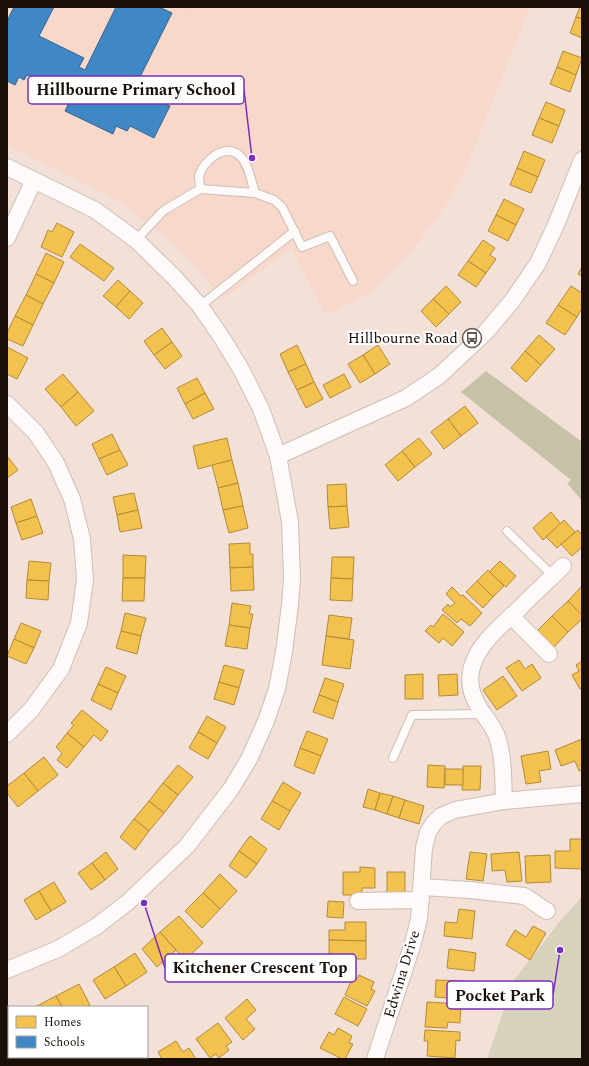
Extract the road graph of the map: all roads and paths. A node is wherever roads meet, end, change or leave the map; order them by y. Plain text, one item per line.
1 (187, 9) dead end
2 (202, 19) dead end
3 (582, 160) edge
4 (7, 167) edge
5 (34, 180) junction
6 (200, 189) junction
7 (255, 193) junction
8 (295, 231) junction
9 (7, 238) edge
10 (136, 240) junction
11 (352, 281) dead end
12 (200, 306) junction
13 (7, 404) edge
14 (278, 456) junction
15 (507, 531) dead end
16 (558, 571) joint
17 (511, 616) junction
18 (549, 654) dead end
19 (482, 714) junction
20 (7, 734) edge
21 (393, 758) dead end
22 (582, 794) edge
23 (504, 801) junction
24 (421, 893) junction
25 (358, 901) dead end
26 (547, 911) dead end
27 (7, 970) edge
28 (375, 1059) edge

1 - 2 path
3 - 14 street
4 - 5 street
5 - 9 street
5 - 10 street
6 - 7 lane
6 - 7 lane
6 - 10 lane
7 - 8 lane
8 - 11 lane
8 - 12 lane
10 - 12 street
12 - 14 street
13 - 20 street
14 - 27 street
15 - 16 lane
16 - 17 street
17 - 18 street
17 - 19 street
19 - 21 lane
19 - 23 street
22 - 23 street, Edwina Drive
23 - 24 street, Edwina Drive
24 - 25 street
24 - 26 street
24 - 28 street, Edwina Drive

